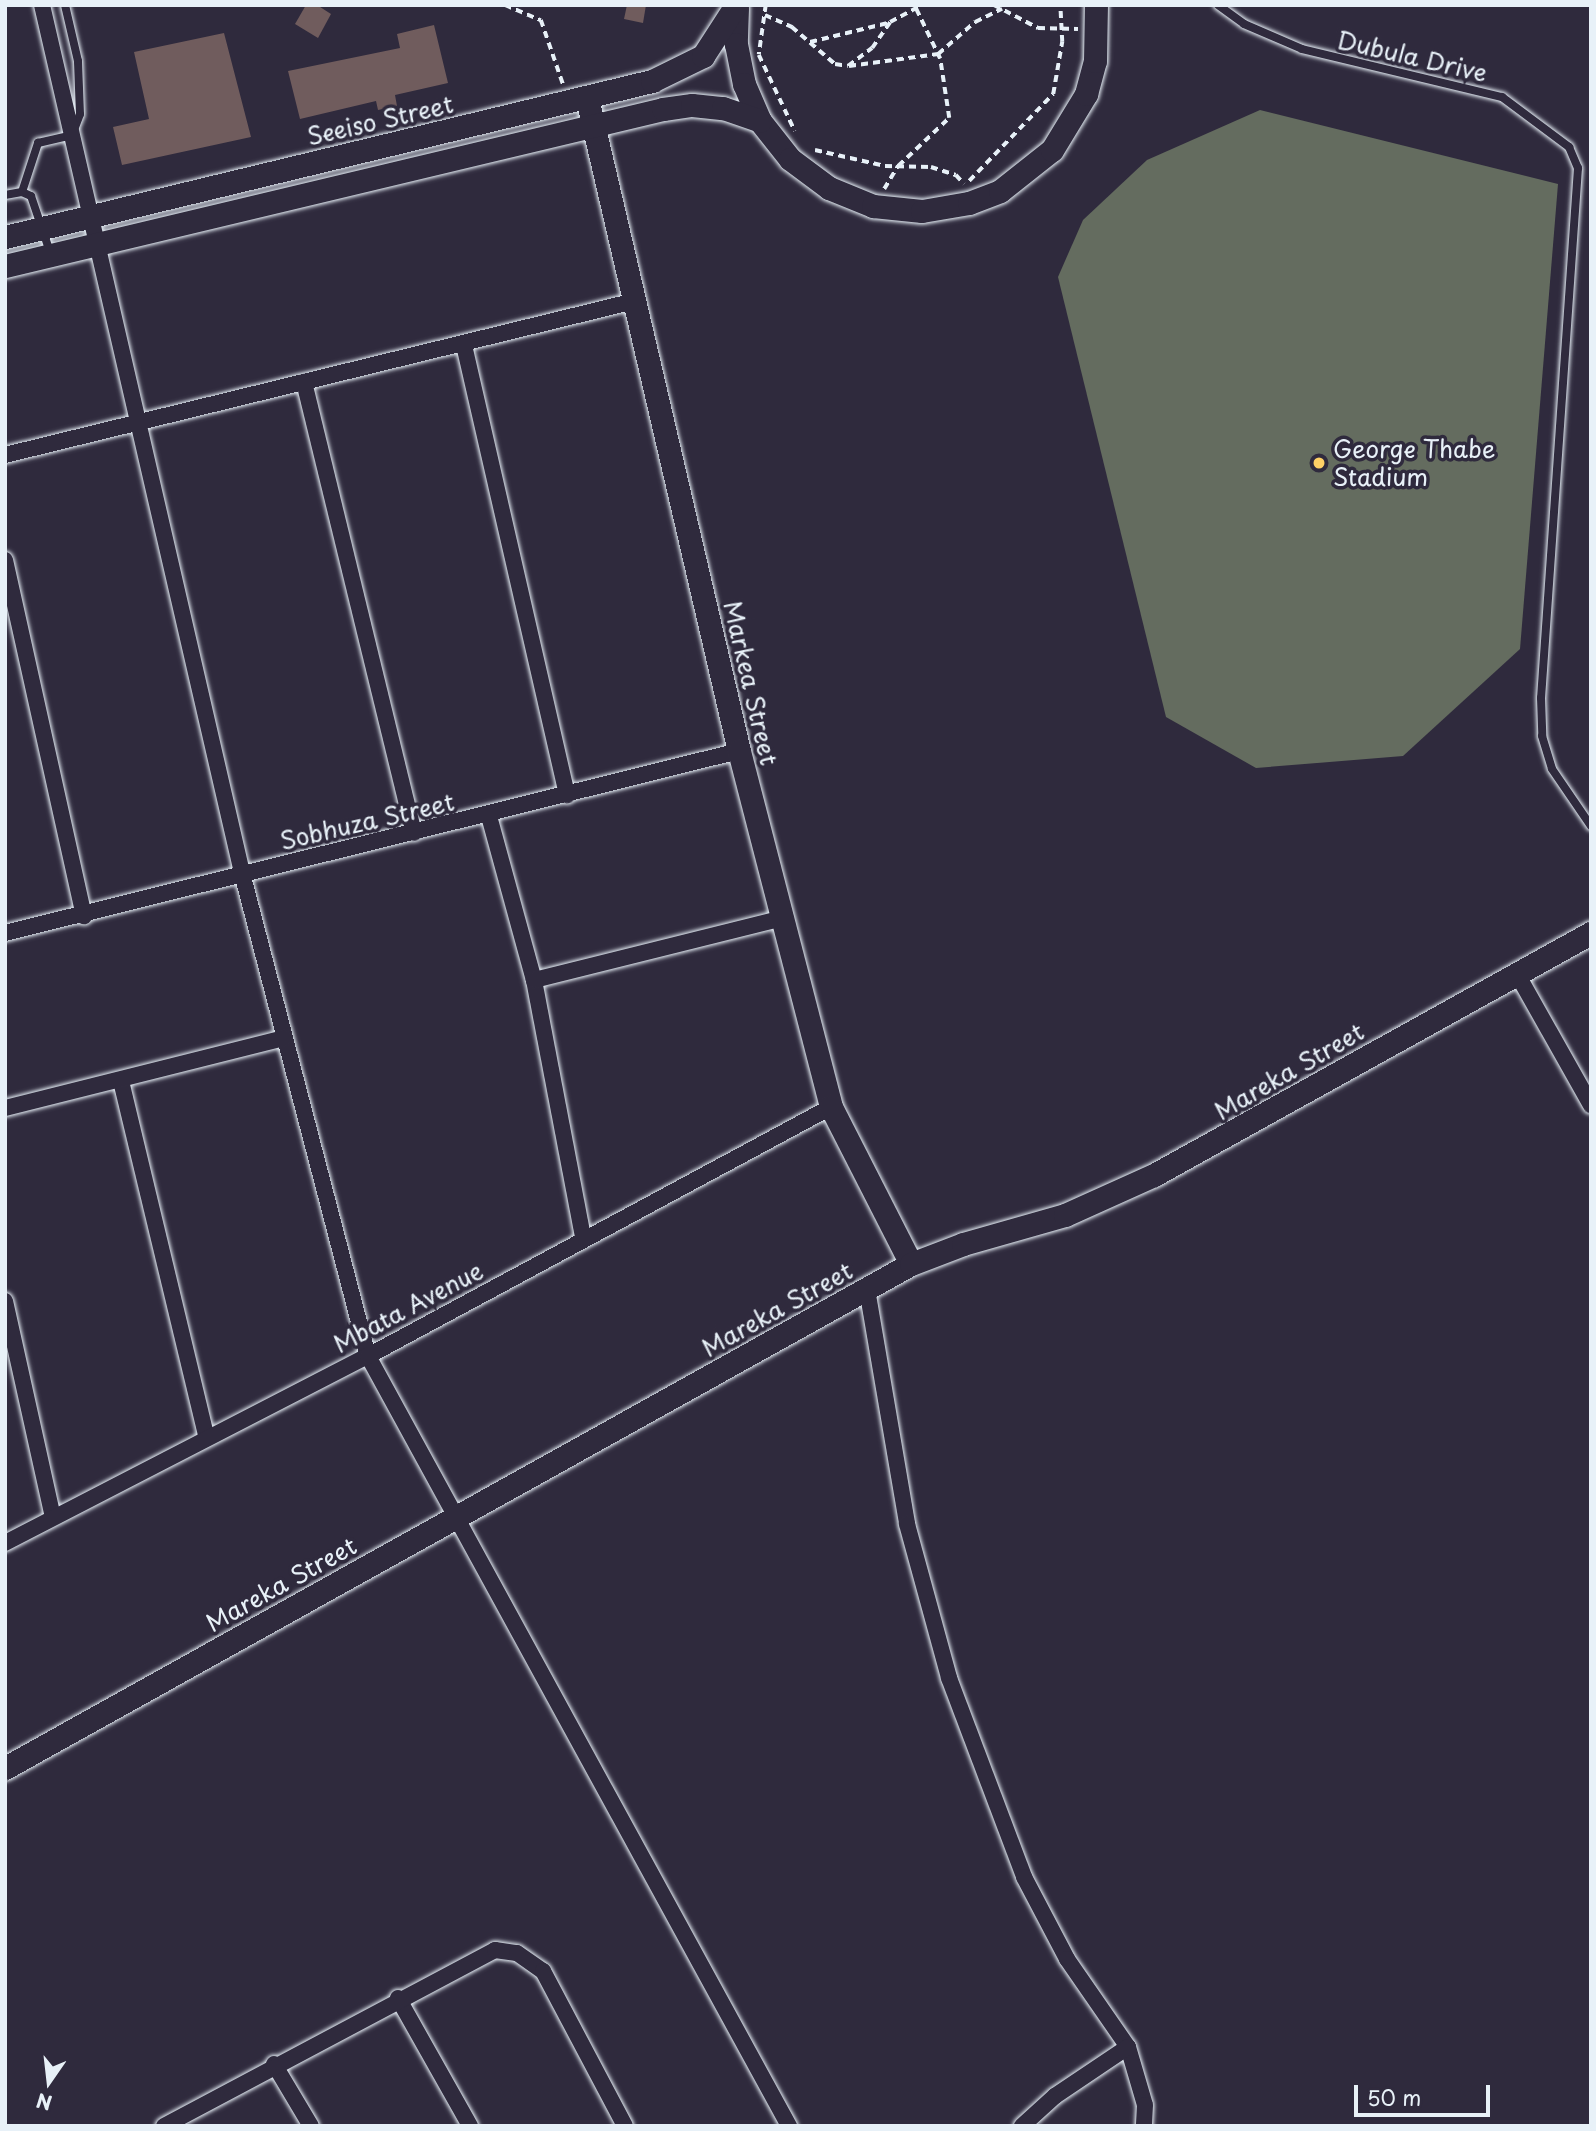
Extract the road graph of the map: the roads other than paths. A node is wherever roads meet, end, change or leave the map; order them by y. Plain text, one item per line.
1 (42, 5) edge
2 (65, 5) edge
3 (737, 5) edge
4 (1218, 5) edge
5 (1097, 17) edge
6 (587, 98) junction
7 (760, 121) junction
8 (593, 124) junction
9 (72, 135) junction
10 (22, 192) junction
11 (5, 195) edge
12 (87, 215) junction
13 (44, 226) junction
14 (5, 237) edge
15 (93, 244) junction
16 (51, 254) junction
17 (5, 266) edge
18 (635, 301) junction
19 (464, 345) junction
20 (304, 382) junction
21 (139, 420) junction
22 (5, 455) edge
23 (5, 561) edge
24 (738, 751) junction
25 (567, 795) junction
26 (489, 816) junction
27 (1591, 826) edge
28 (414, 832) junction
29 (242, 873) junction
30 (84, 916) junction
31 (783, 918) junction
32 (5, 933) edge
33 (1591, 933) edge
34 (1516, 972) junction
35 (534, 980) junction
36 (284, 1038) junction
37 (121, 1081) junction
38 (1591, 1105) edge
39 (831, 1107) junction
40 (5, 1108) edge
41 (583, 1238) junction
42 (911, 1264) junction
43 (867, 1289) junction
44 (5, 1301) edge
45 (368, 1356) junction
46 (206, 1436) junction
47 (53, 1517) junction
48 (455, 1517) junction
49 (5, 1543) edge
50 (5, 1768) edge
51 (398, 1998) junction
52 (1128, 2047) junction
53 (274, 2064) junction
54 (164, 2126) edge
55 (312, 2126) edge
56 (470, 2126) edge
57 (625, 2126) edge
58 (789, 2126) edge
59 (1022, 2126) edge
60 (1144, 2126) edge

1 - 9 street
2 - 9 lane
3 - 6 street, Seeiso Street
3 - 7 street
4 - 27 lane, Dubula Drive
5 - 7 street
6 - 8 street, Markea Street
6 - 12 street, Seeiso Street
7 - 8 street
8 - 15 street
8 - 18 street, Markea Street
9 - 10 lane
9 - 12 street
10 - 11 lane
10 - 13 lane
12 - 13 street, Seeiso Street
12 - 15 street
13 - 14 street, Seeiso Street
13 - 16 lane
15 - 16 street
15 - 21 street
16 - 17 street
18 - 19 street
18 - 24 street, Markea Street
19 - 20 street
19 - 25 street
20 - 21 street
20 - 28 street
21 - 22 street
21 - 29 street
23 - 30 street
24 - 25 street, Sobhuza Street
24 - 31 street, Markea Street
25 - 26 street, Sobhuza Street
26 - 28 street, Sobhuza Street
26 - 35 street
28 - 29 street, Sobhuza Street
29 - 30 street, Sobhuza Street
29 - 36 street
30 - 32 street, Sobhuza Street
31 - 35 street
31 - 39 street, Markea Street
33 - 34 street, Mareka Street
34 - 38 street
34 - 42 street, Mareka Street
35 - 41 street
36 - 37 street
36 - 45 street
37 - 40 street
37 - 46 street
39 - 41 street, Mbata Avenue
39 - 42 street, Markea Street
41 - 45 street, Mbata Avenue
42 - 43 street, Mareka Street
43 - 48 street, Mareka Street
43 - 52 street
44 - 47 street
45 - 46 street, Mbata Avenue
45 - 48 street
46 - 47 street, Mbata Avenue
47 - 49 street, Mbata Avenue
48 - 50 street, Mareka Street
48 - 58 street
51 - 53 street
51 - 56 street
51 - 57 street
52 - 59 street
52 - 60 street
53 - 54 street
53 - 55 street

